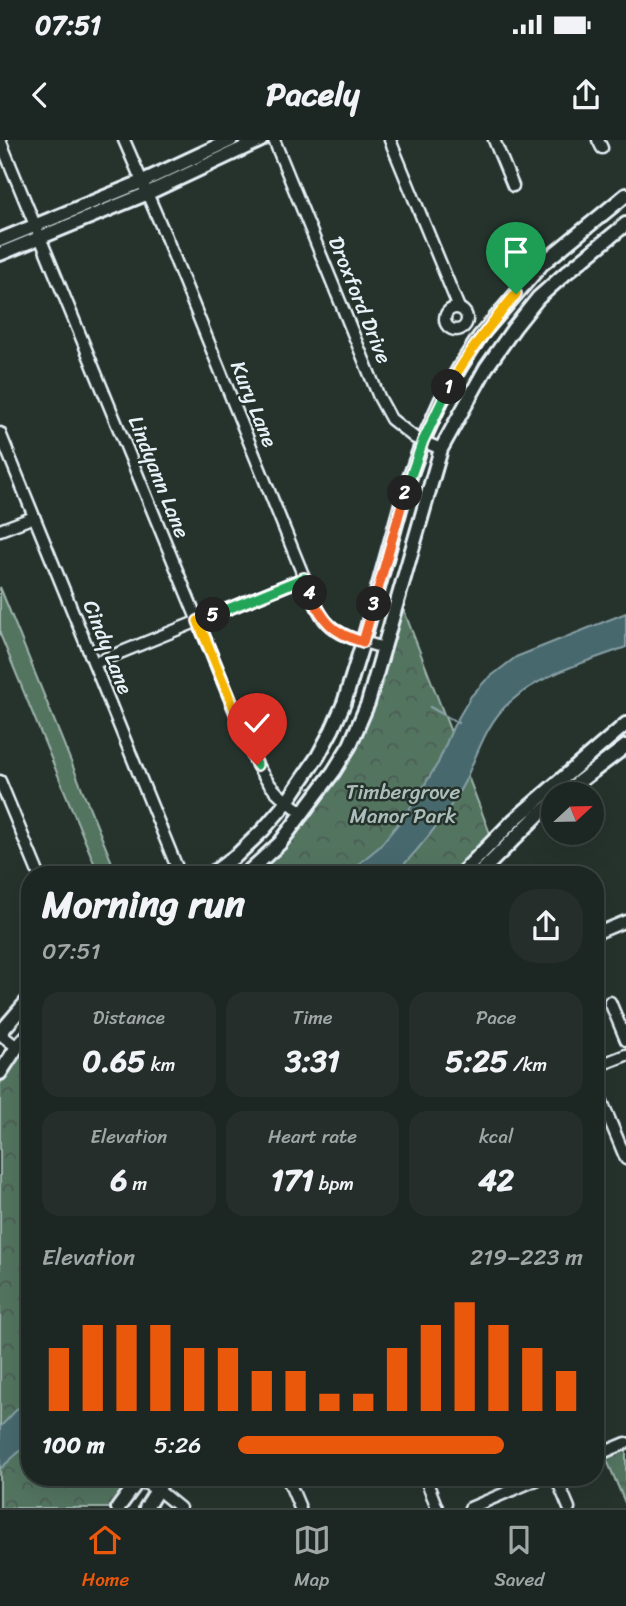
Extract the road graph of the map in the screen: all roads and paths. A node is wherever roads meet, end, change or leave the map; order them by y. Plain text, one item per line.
1 (0, 140) edge
2 (124, 140) edge
3 (230, 140) edge
4 (261, 140) edge
5 (274, 140) edge
6 (390, 140) edge
7 (494, 140) edge
8 (513, 186) dead end
9 (143, 188) junction
10 (624, 202) edge
11 (626, 224) edge
12 (35, 225) junction
13 (41, 238) junction
14 (0, 240) edge
15 (0, 254) edge
16 (459, 308) dead end
17 (500, 313) junction
18 (514, 328) junction
19 (0, 433) edge
20 (423, 441) junction
21 (441, 449) junction
22 (34, 517) junction
23 (0, 530) edge
24 (304, 578) junction
25 (198, 621) junction
26 (363, 642) junction
27 (384, 648) junction
28 (94, 663) junction
29 (626, 724) edge
30 (626, 746) edge
31 (0, 780) edge
32 (568, 782) edge
33 (573, 782) edge
34 (287, 802) junction
35 (541, 803) edge
36 (303, 813) junction
37 (541, 813) edge
38 (35, 866) edge
39 (176, 866) edge
40 (222, 866) edge
41 (255, 866) edge
42 (469, 866) edge
43 (487, 866) edge
44 (625, 923) edge
45 (604, 931) edge
46 (610, 1002) dead end
47 (21, 1009) edge
48 (0, 1034) edge
49 (626, 1040) edge
50 (21, 1043) edge
51 (17, 1047) junction
52 (626, 1055) edge
53 (604, 1064) edge
54 (0, 1073) edge
55 (604, 1106) edge
56 (626, 1159) edge
57 (626, 1443) edge
58 (604, 1452) edge
59 (134, 1486) edge
60 (152, 1486) edge
61 (160, 1486) edge
62 (291, 1486) edge
63 (428, 1486) edge
64 (522, 1486) edge
65 (560, 1486) edge
66 (158, 1490) junction
67 (118, 1508) edge
68 (146, 1508) edge
69 (180, 1508) edge
70 (300, 1508) edge
71 (437, 1508) edge
72 (470, 1508) edge
73 (569, 1508) edge

1 - 12 street, Lindyann Lane
2 - 9 street, Kury Lane
3 - 9 main road
4 - 9 main road
5 - 20 street, Droxford Drive
6 - 16 street
7 - 8 street
9 - 12 main road
9 - 13 main road
9 - 24 street, Kury Lane
10 - 17 main road
11 - 18 main road
12 - 13 street, Lindyann Lane
12 - 14 main road
13 - 15 main road
13 - 25 street, Lindyann Lane
17 - 18 main road
17 - 20 main road
18 - 21 main road
19 - 22 street, Cindy Lane
20 - 21 street, Droxford Drive
20 - 26 main road
21 - 27 main road
22 - 23 street
22 - 28 street, Cindy Lane
24 - 25 street
24 - 26 street, Kury Lane
25 - 28 street
25 - 34 street, Lindyann Lane
26 - 27 street, Kury Lane
26 - 34 main road
27 - 36 main road
28 - 39 street, Cindy Lane
29 - 32 main road
30 - 33 main road
31 - 38 street
34 - 36 street, Lindyann Lane
34 - 40 main road
35 - 42 main road
36 - 41 main road
37 - 43 main road
44 - 45 street
46 - 49 street
47 - 48 main road
48 - 51 street
50 - 51 main road
51 - 54 main road
52 - 53 street
55 - 56 street
57 - 58 street
59 - 67 main road
60 - 66 street
61 - 66 main road
62 - 70 street
63 - 71 street
64 - 72 street
65 - 73 street
66 - 68 main road
66 - 69 street

